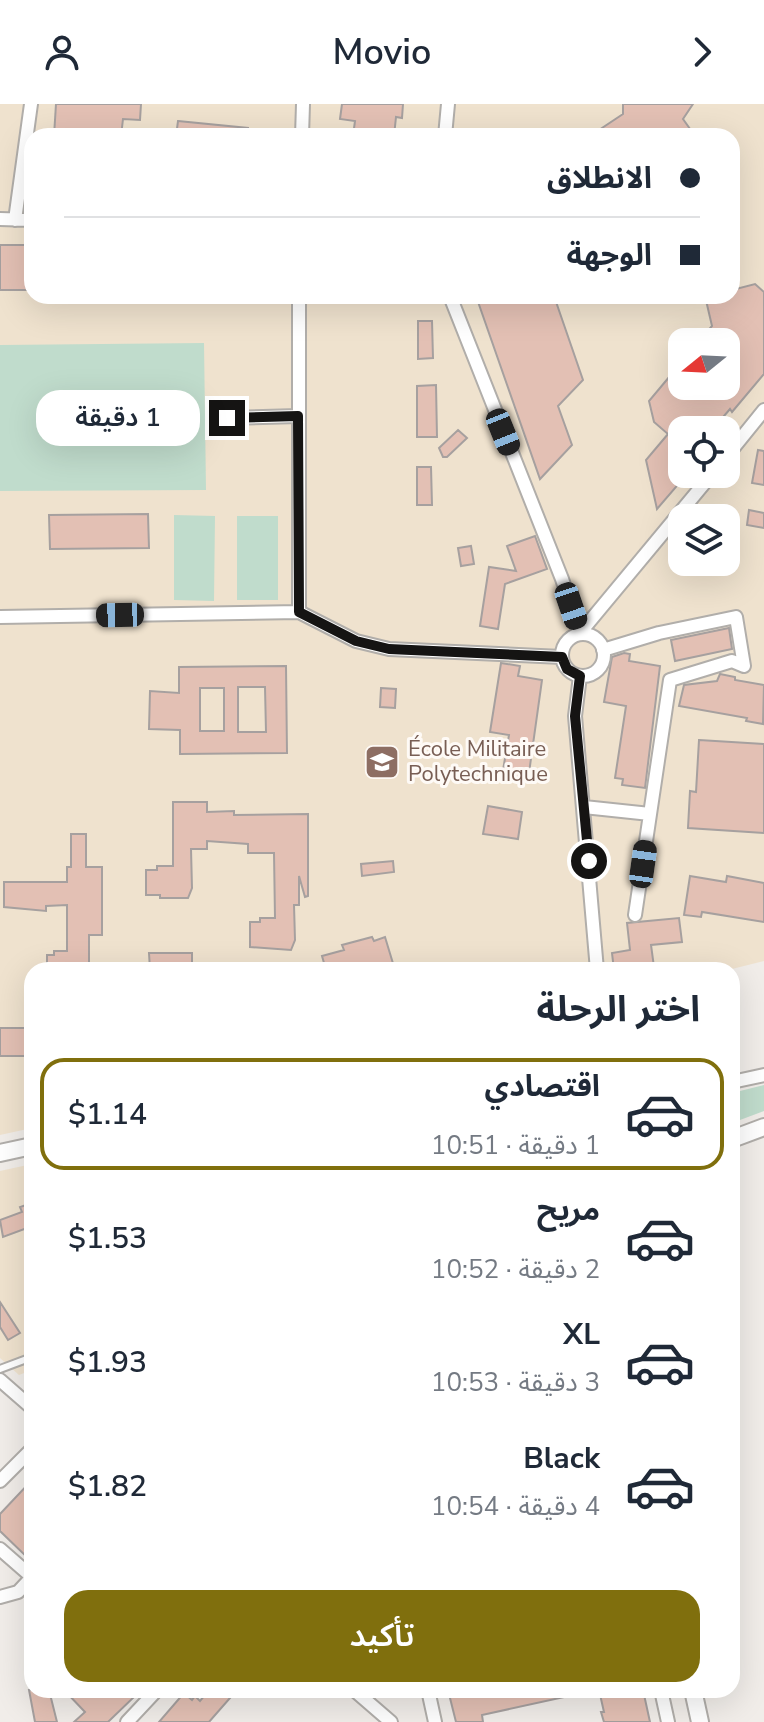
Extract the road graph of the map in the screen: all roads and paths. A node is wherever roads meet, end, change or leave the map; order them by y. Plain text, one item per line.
1 (31, 104) edge
2 (303, 104) edge
3 (448, 104) edge
4 (28, 128) edge
5 (302, 128) edge
6 (446, 128) edge
7 (24, 155) edge
8 (0, 219) edge
9 (15, 220) junction
10 (24, 220) edge
11 (299, 304) edge
12 (453, 304) edge
13 (764, 410) edge
14 (298, 416) junction
15 (227, 418) dead end
16 (740, 440) edge
17 (700, 488) edge
18 (299, 612) junction
19 (0, 617) edge
20 (580, 633) junction
21 (603, 650) junction
22 (562, 657) junction
23 (580, 676) junction
24 (584, 807) junction
25 (650, 814) junction
26 (635, 915) dead end
27 (596, 962) edge
28 (764, 1075) edge
29 (740, 1080) edge
30 (764, 1127) edge
31 (740, 1136) edge
32 (24, 1148) edge
33 (0, 1153) edge
34 (24, 1360) edge
35 (0, 1369) edge
36 (0, 1380) edge
37 (24, 1401) edge
38 (24, 1457) edge
39 (0, 1481) edge
40 (0, 1549) edge
41 (24, 1570) edge
42 (24, 1586) edge
43 (0, 1597) edge
44 (150, 1698) edge
45 (363, 1698) edge
46 (430, 1698) edge
47 (663, 1698) edge
48 (695, 1698) edge
49 (127, 1722) edge
50 (391, 1722) edge
51 (435, 1722) edge
52 (668, 1722) edge
53 (700, 1722) edge

1 - 4 street
2 - 5 street
3 - 6 street
7 - 9 street
8 - 9 street
9 - 10 street
11 - 14 street
12 - 20 street
13 - 16 street
14 - 15 street
14 - 18 street
17 - 20 street
18 - 19 street
18 - 22 street
20 - 21 street
20 - 22 street
21 - 23 street
21 - 25 street
22 - 23 street
23 - 24 street
24 - 25 street
24 - 27 street
25 - 26 street
28 - 29 street
30 - 31 main road
32 - 33 main road
34 - 35 lane
36 - 37 street
38 - 39 street
40 - 41 street
42 - 43 street
44 - 49 street
45 - 50 street
46 - 51 street
47 - 52 street
48 - 53 main road

